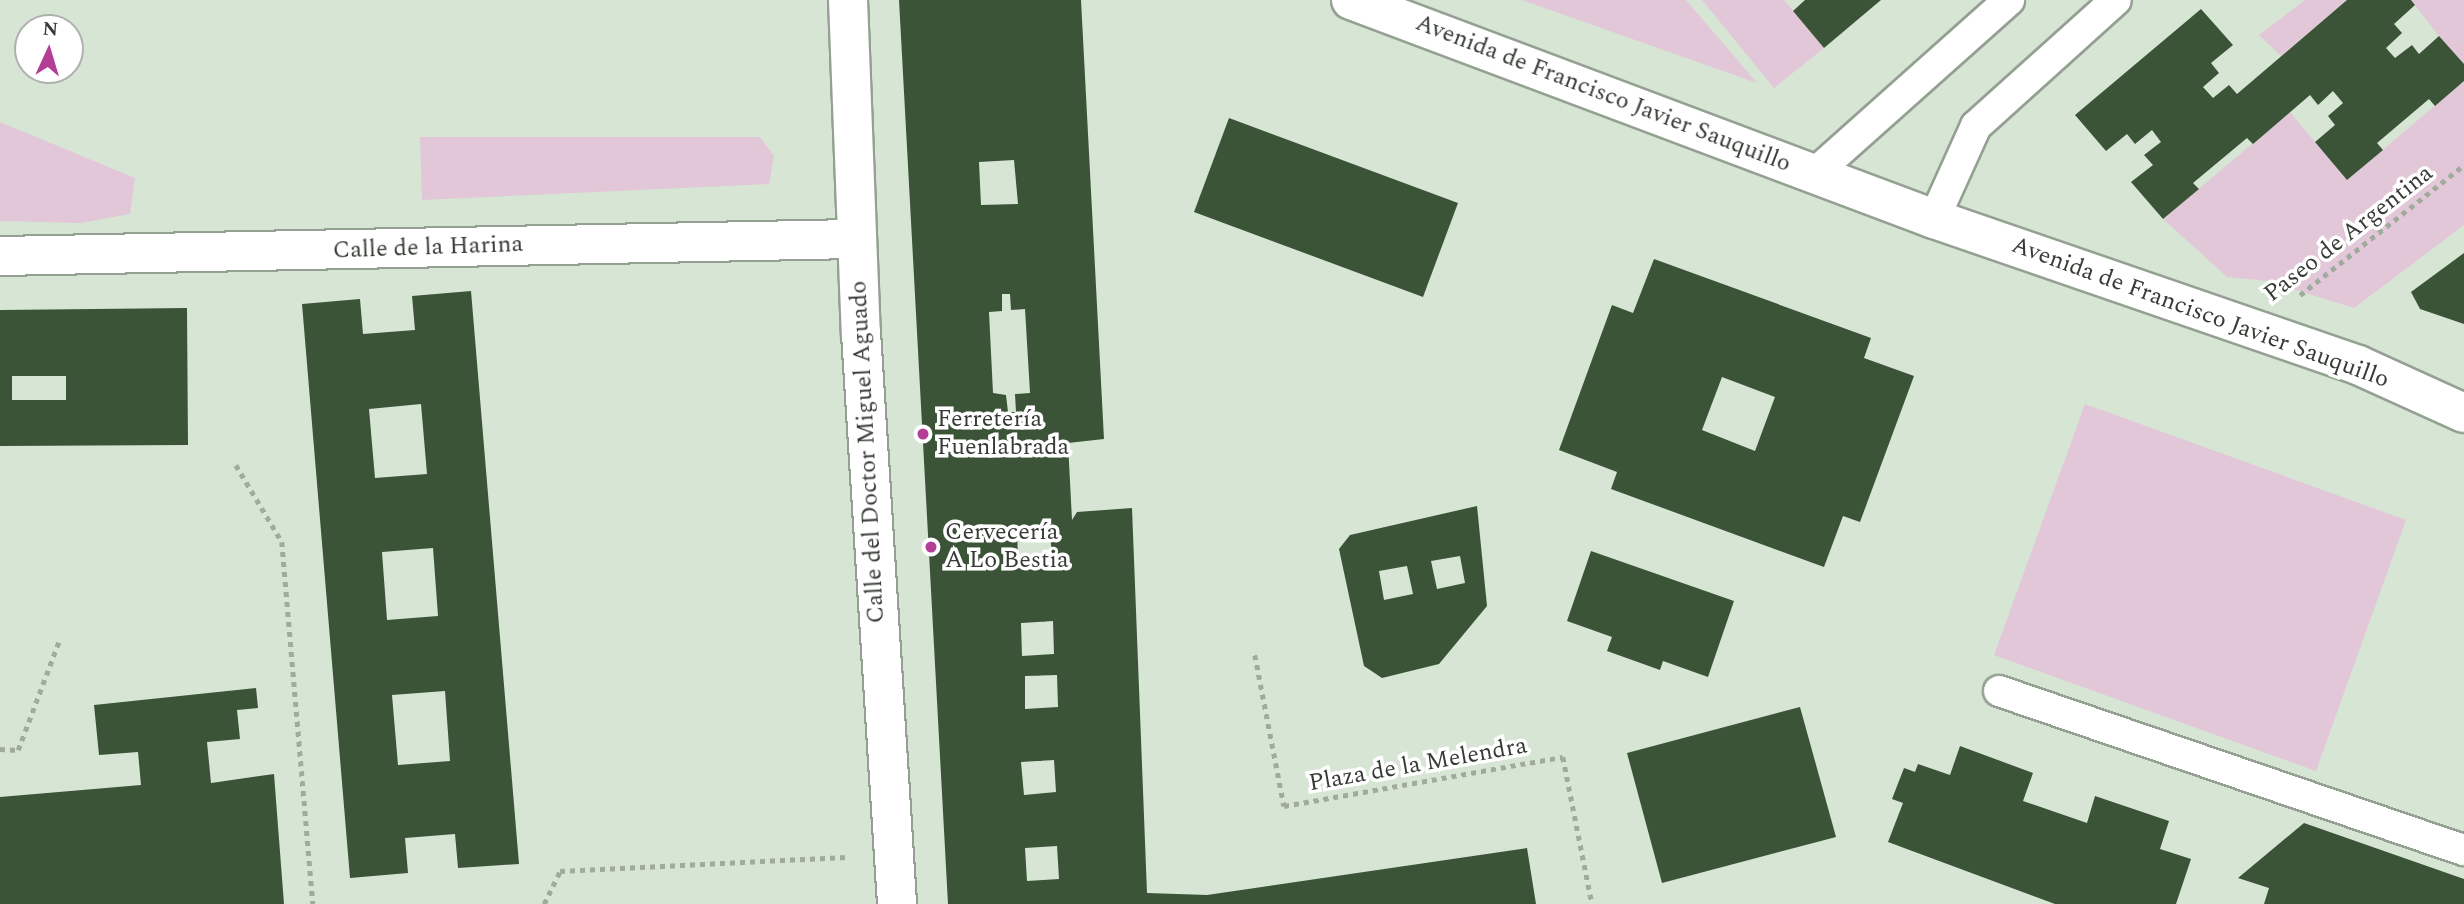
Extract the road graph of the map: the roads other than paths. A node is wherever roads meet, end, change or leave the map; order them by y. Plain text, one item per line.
1 (848, 0) edge
2 (1351, 0) edge
3 (2009, 0) edge
4 (2116, 0) edge
5 (1410, 10) edge
6 (1815, 173) junction
7 (1934, 219) junction
8 (857, 239) junction
9 (0, 256) edge
10 (2464, 413) edge
11 (1998, 691) dead end
12 (2464, 850) edge
13 (897, 904) edge

1 - 8 street, Calle del Doctor Miguel Aguado
2 - 5 street, Avenida de Francisco Javier Sauquillo
3 - 6 lane, Avenida de Francisco Javier Sauquillo
4 - 7 lane
5 - 6 street, Avenida de Francisco Javier Sauquillo
6 - 7 street, Avenida de Francisco Javier Sauquillo
7 - 10 street, Avenida de Francisco Javier Sauquillo
8 - 9 street, Calle de la Harina
8 - 13 street, Calle del Doctor Miguel Aguado
11 - 12 lane

